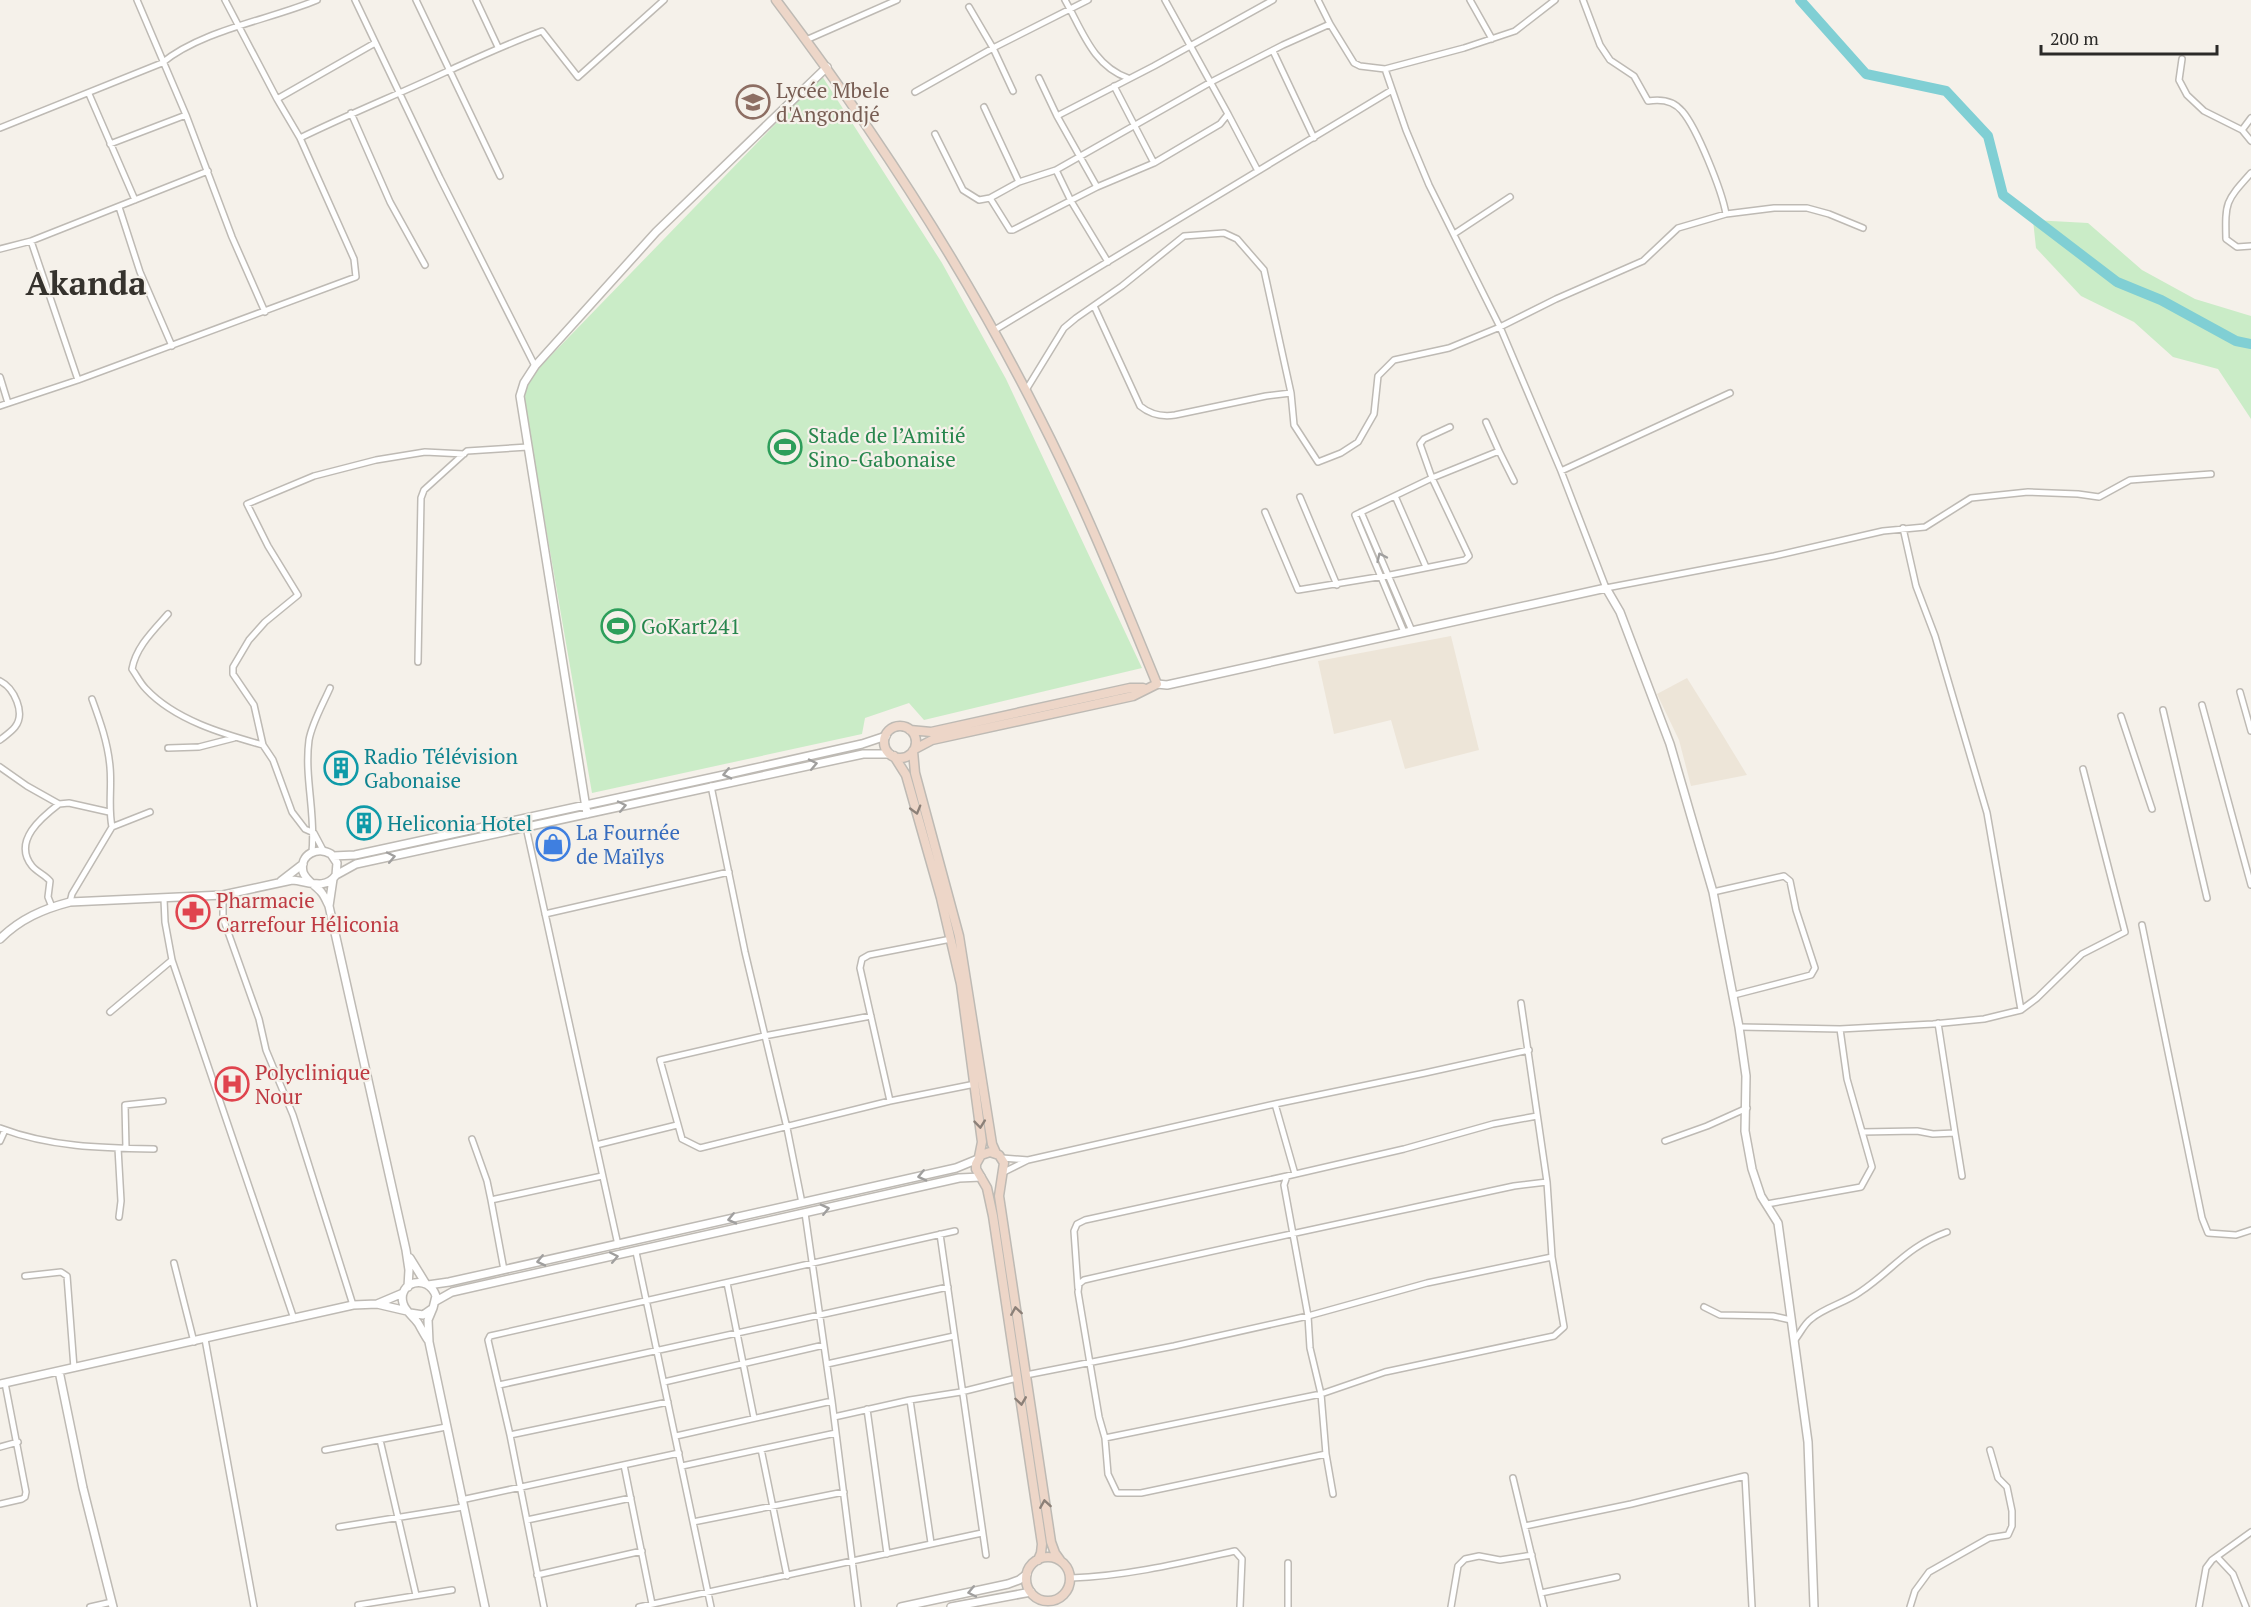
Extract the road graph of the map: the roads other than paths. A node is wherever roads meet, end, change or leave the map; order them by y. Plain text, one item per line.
1 (137, 0) edge
2 (225, 0) edge
3 (317, 0) edge
4 (355, 0) edge
5 (416, 0) edge
6 (476, 0) edge
7 (664, 0) edge
8 (776, 0) edge
9 (897, 0) edge
10 (1065, 0) edge
11 (1088, 0) edge
12 (1165, 0) edge
13 (1273, 0) edge
14 (1318, 0) edge
15 (1470, 0) edge
16 (1555, 0) edge
17 (1583, 0) edge
18 (969, 7) dead end
19 (1071, 10) junction
20 (1330, 24) junction
21 (238, 26) junction
22 (1492, 39) junction
23 (806, 40) junction
24 (375, 43) junction
25 (1190, 46) junction
26 (498, 47) junction
27 (993, 48) junction
28 (1273, 51) junction
29 (2182, 59) dead end
30 (162, 63) junction
31 (826, 67) junction
32 (1385, 69) junction
33 (448, 71) junction
34 (1039, 78) dead end
35 (1128, 78) junction
36 (1211, 82) junction
37 (1114, 86) junction
38 (1392, 90) junction
39 (1013, 91) dead end
40 (399, 92) junction
41 (915, 92) dead end
42 (89, 94) junction
43 (277, 99) junction
44 (984, 107) dead end
45 (351, 113) junction
46 (1228, 114) junction
47 (186, 115) junction
48 (1057, 116) junction
49 (2251, 118) edge
50 (1135, 126) junction
51 (0, 128) edge
52 (2242, 130) junction
53 (935, 134) dead end
54 (300, 138) junction
55 (1314, 138) junction
56 (2251, 141) edge
57 (110, 144) junction
58 (1080, 157) junction
59 (1154, 163) junction
60 (1056, 170) junction
61 (208, 171) junction
62 (1258, 171) junction
63 (2251, 173) edge
64 (500, 176) dead end
65 (1019, 182) junction
66 (1097, 187) junction
67 (1510, 197) dead end
68 (990, 198) junction
69 (135, 200) junction
70 (1071, 201) junction
71 (119, 207) junction
72 (1726, 214) junction
73 (1863, 228) dead end
74 (1454, 234) junction
75 (31, 241) junction
76 (2251, 246) edge
77 (0, 249) edge
78 (1108, 262) junction
79 (425, 265) dead end
80 (1094, 306) junction
81 (265, 312) junction
82 (1500, 327) junction
83 (993, 332) junction
84 (172, 346) junction
85 (535, 366) junction
86 (0, 377) edge
87 (78, 380) junction
88 (1026, 390) junction
89 (1291, 393) junction
90 (1730, 393) dead end
91 (8, 403) junction
92 (0, 406) edge
93 (1486, 422) dead end
94 (1450, 427) dead end
95 (528, 447) junction
96 (1499, 451) junction
97 (464, 454) junction
98 (1561, 471) junction
99 (2211, 474) dead end
100 (1432, 478) junction
101 (1514, 481) dead end
102 (1300, 496) dead end
103 (1395, 496) junction
104 (1361, 512) junction
105 (1265, 513) dead end
106 (1903, 528) junction
107 (1426, 567) junction
108 (1390, 575) junction
109 (1381, 577) junction
110 (1338, 585) junction
111 (1606, 588) junction
112 (168, 614) dead end
113 (1408, 632) junction
114 (418, 662) dead end
115 (0, 681) edge
116 (1156, 684) junction
117 (330, 688) dead end
118 (1147, 688) junction
119 (2240, 692) dead end
120 (92, 699) dead end
121 (2202, 705) dead end
122 (2163, 710) dead end
123 (2121, 716) dead end
124 (910, 729) junction
125 (2251, 732) edge
126 (886, 736) junction
127 (236, 737) junction
128 (0, 740) edge
129 (263, 745) junction
130 (168, 748) dead end
131 (914, 750) junction
132 (892, 755) junction
133 (0, 767) edge
134 (2083, 769) dead end
135 (711, 786) junction
136 (59, 804) junction
137 (585, 805) junction
138 (2152, 809) dead end
139 (109, 812) junction
140 (150, 812) dead end
141 (586, 814) junction
142 (112, 827) junction
143 (526, 827) junction
144 (314, 833) junction
145 (323, 850) junction
146 (312, 852) junction
147 (333, 856) junction
148 (303, 864) junction
149 (729, 872) junction
150 (334, 877) junction
151 (312, 883) junction
152 (274, 885) junction
153 (2251, 885) edge
154 (1713, 892) junction
155 (223, 895) junction
156 (2207, 898) dead end
157 (164, 899) junction
158 (70, 902) junction
159 (329, 906) junction
160 (52, 907) junction
161 (545, 914) junction
162 (2142, 925) dead end
163 (0, 939) edge
164 (951, 939) junction
165 (172, 960) junction
166 (1734, 995) junction
167 (1521, 1003) dead end
168 (2021, 1010) junction
169 (110, 1012) dead end
170 (871, 1016) junction
171 (1938, 1023) junction
172 (1739, 1028) junction
173 (1840, 1029) junction
174 (764, 1036) junction
175 (1529, 1050) junction
176 (975, 1084) junction
177 (163, 1101) dead end
178 (890, 1101) junction
179 (1275, 1104) junction
180 (1747, 1108) junction
181 (1537, 1116) junction
182 (677, 1125) junction
183 (787, 1128) junction
184 (3, 1129) edge
185 (1862, 1132) junction
186 (1955, 1133) junction
187 (472, 1139) dead end
188 (0, 1141) edge
189 (1665, 1141) dead end
190 (596, 1145) junction
191 (118, 1148) junction
192 (126, 1148) junction
193 (154, 1149) dead end
194 (999, 1156) junction
195 (979, 1158) junction
196 (1028, 1160) junction
197 (1002, 1174) junction
198 (1295, 1174) junction
199 (602, 1176) junction
200 (1287, 1176) junction
201 (1962, 1176) dead end
202 (982, 1177) junction
203 (1547, 1182) junction
204 (491, 1200) junction
205 (802, 1203) junction
206 (1767, 1204) junction
207 (805, 1213) junction
208 (119, 1217) dead end
209 (2251, 1230) edge
210 (955, 1231) dead end
211 (1947, 1232) dead end
212 (1294, 1233) junction
213 (940, 1234) junction
214 (618, 1245) junction
215 (406, 1250) junction
216 (636, 1252) junction
217 (1552, 1257) junction
218 (174, 1263) dead end
219 (811, 1264) junction
220 (504, 1270) junction
221 (25, 1276) dead end
222 (727, 1283) junction
223 (427, 1284) junction
224 (948, 1287) junction
225 (406, 1290) junction
226 (1078, 1292) junction
227 (647, 1301) junction
228 (377, 1304) junction
229 (353, 1305) junction
230 (434, 1305) junction
231 (1704, 1307) dead end
232 (409, 1312) junction
233 (819, 1314) junction
234 (1308, 1316) junction
235 (294, 1319) junction
236 (1791, 1320) junction
237 (736, 1332) junction
238 (954, 1336) junction
239 (205, 1339) junction
240 (1794, 1341) junction
241 (194, 1342) junction
242 (429, 1342) junction
243 (824, 1345) junction
244 (658, 1351) junction
245 (1091, 1363) junction
246 (743, 1364) junction
247 (827, 1364) junction
248 (74, 1368) junction
249 (59, 1371) junction
250 (1022, 1376) junction
251 (664, 1382) junction
252 (2, 1384) edge
253 (499, 1385) junction
254 (962, 1392) junction
255 (1321, 1394) junction
256 (910, 1400) junction
257 (832, 1401) junction
258 (668, 1402) junction
259 (867, 1409) junction
260 (834, 1417) junction
261 (754, 1419) junction
262 (446, 1428) junction
263 (836, 1433) junction
264 (510, 1435) junction
265 (676, 1436) junction
266 (1105, 1438) junction
267 (380, 1440) junction
268 (18, 1442) junction
269 (0, 1447) edge
270 (761, 1449) junction
271 (325, 1450) dead end
272 (1990, 1450) dead end
273 (679, 1453) junction
274 (1326, 1454) junction
275 (624, 1465) junction
276 (682, 1466) junction
277 (1514, 1478) dead end
278 (520, 1487) junction
279 (844, 1492) junction
280 (1333, 1494) dead end
281 (631, 1498) junction
282 (0, 1504) edge
283 (462, 1504) junction
284 (773, 1506) junction
285 (398, 1518) junction
286 (526, 1520) junction
287 (693, 1522) junction
288 (1525, 1526) junction
289 (339, 1527) dead end
290 (2251, 1532) edge
291 (982, 1533) junction
292 (931, 1543) junction
293 (642, 1551) junction
294 (887, 1554) junction
295 (986, 1555) dead end
296 (1532, 1555) junction
297 (2217, 1557) junction
298 (1038, 1560) junction
299 (1060, 1560) junction
300 (853, 1561) junction
301 (1288, 1563) dead end
302 (1027, 1574) junction
303 (537, 1575) junction
304 (787, 1576) junction
305 (1617, 1577) dead end
306 (1071, 1578) junction
307 (452, 1590) dead end
308 (708, 1592) junction
309 (1031, 1592) junction
310 (1541, 1593) junction
311 (416, 1595) junction
312 (1059, 1603) edge
313 (112, 1604) edge
314 (652, 1604) junction
315 (1046, 1604) edge
316 (358, 1605) dead end
317 (90, 1607) edge
318 (254, 1607) edge
319 (485, 1607) edge
320 (544, 1607) edge
321 (639, 1607) edge
322 (711, 1607) edge
323 (858, 1607) edge
324 (901, 1607) edge
325 (951, 1607) edge
326 (1240, 1607) edge
327 (1288, 1607) edge
328 (1451, 1607) edge
329 (1544, 1607) edge
330 (1752, 1607) edge
331 (1814, 1607) edge
332 (1910, 1607) edge
333 (2199, 1607) edge
334 (2246, 1607) edge

1 - 30 street
2 - 21 street
3 - 21 street
4 - 24 street
5 - 33 street
6 - 26 street
7 - 26 street
8 - 23 main road
9 - 23 street
10 - 19 street
11 - 19 street
12 - 25 street
13 - 25 street
14 - 20 street
15 - 22 street
16 - 22 street
17 - 72 street
18 - 27 street
19 - 27 street
19 - 35 street
20 - 28 street
20 - 32 street
21 - 30 street
21 - 43 street
22 - 32 street
23 - 31 main road
24 - 40 street
24 - 43 street
25 - 35 street
25 - 36 street
26 - 33 street
27 - 39 street
27 - 41 street
28 - 36 street
28 - 55 street
29 - 52 street
30 - 42 street
30 - 47 street
31 - 83 main road
31 - 85 street
32 - 38 street
33 - 40 street
33 - 64 street
34 - 48 street
35 - 37 street
36 - 46 street
36 - 50 street
37 - 48 street
37 - 50 street
38 - 55 street
38 - 74 street
40 - 45 street
40 - 85 street
42 - 51 street
42 - 57 street
43 - 54 street
44 - 65 street
45 - 54 street
45 - 79 street
46 - 59 street
46 - 62 street
47 - 57 street
47 - 61 street
48 - 58 street
49 - 52 street
50 - 58 street
50 - 59 street
52 - 56 street
53 - 68 street
54 - 81 street
55 - 62 street
57 - 69 street
58 - 60 street
58 - 66 street
59 - 66 street
60 - 65 street
60 - 70 street
61 - 69 street
61 - 81 street
62 - 78 street
63 - 76 street
65 - 68 street
66 - 70 street
67 - 74 street
68 - 70 street
69 - 71 street
70 - 78 street
71 - 75 street
71 - 84 street
72 - 73 street
72 - 82 street
74 - 82 street
75 - 77 street
75 - 87 street
78 - 83 street
80 - 88 street
80 - 89 street
80 - 89 street
81 - 84 street
82 - 89 street
82 - 98 street
83 - 88 main road
84 - 87 street
85 - 95 street
86 - 91 street
87 - 91 street
88 - 116 main road
90 - 98 street
91 - 92 street
93 - 96 street
94 - 100 street
95 - 97 street
95 - 137 street
96 - 100 street
96 - 101 street
97 - 114 street
97 - 129 street
98 - 111 street
99 - 106 street
100 - 103 street
100 - 107 street
102 - 110 street
103 - 104 street
103 - 107 street
108 -> 104 street
104 - 109 street
105 - 110 street
106 - 111 street
106 - 168 street
107 - 108 street
108 - 109 street
108 - 113 street
109 - 110 street
109 - 113 street
111 - 113 street
111 - 154 street
112 - 127 street
113 - 116 street
115 - 128 street
116 - 118 main road
117 - 144 street
118 - 124 main road
118 - 131 main road
119 - 125 street
120 - 139 street
121 - 153 street
122 - 156 street
123 - 138 street
124 - 126 main road
124 - 131 main road
126 - 132 main road
126 -> 137 street
127 - 129 street
127 - 130 street
129 - 144 street
131 - 132 main road
131 - 194 main road
135 -> 132 street
132 -> 164 main road
133 - 136 street
134 - 168 street
141 -> 135 street
135 - 149 street
136 - 139 street
136 - 160 street
137 - 141 street
137 - 147 street
139 - 142 street
140 - 142 street
141 - 143 street
142 - 158 street
150 -> 143 street
143 - 161 street
144 - 145 street
144 - 146 street
145 - 146 street
145 - 147 street
146 - 148 street
147 - 150 street
148 - 151 street
148 - 152 street
149 - 161 street
149 - 174 street
150 - 151 street
150 - 159 street
151 - 152 street
151 - 159 street
152 - 155 street
154 - 166 street
154 - 166 street
155 - 157 street
155 - 229 street
157 - 158 street
157 - 165 street
158 - 160 street
159 - 215 street
160 - 163 street
161 - 190 street
162 - 209 street
164 - 170 street
164 - 176 main road
165 - 169 street
165 - 235 street
166 - 172 street
167 - 175 street
168 - 171 street
170 - 174 street
170 - 178 street
171 - 173 street
171 - 186 street
172 - 173 street
172 - 180 street
173 - 185 street
174 - 182 street
174 - 183 street
175 - 179 street
175 - 181 street
176 - 178 street
176 -> 195 main road
177 - 192 street
178 - 183 street
179 - 196 street
179 - 198 street
180 - 189 street
180 - 206 street
181 - 198 street
181 - 203 street
182 - 183 street
182 - 190 street
183 - 205 street
184 - 188 street
184 - 191 street
185 - 186 street
185 - 206 street
186 - 201 street
187 - 204 street
190 - 199 street
191 - 192 street
191 - 208 street
192 - 193 street
194 - 195 main road
194 - 196 street
194 - 197 main road
195 - 202 main road
195 -> 205 street
196 - 197 street
197 - 202 main road
250 -> 197 main road
198 - 200 street
199 - 204 street
199 - 214 street
200 - 212 street
200 - 226 street
207 -> 202 street
202 - 250 main road
203 - 212 street
203 - 217 street
204 - 220 street
205 -> 214 street
206 - 236 street
207 - 216 street
207 - 219 street
210 - 213 street
211 - 240 street
212 - 226 street
212 - 234 street
213 - 219 street
213 - 224 street
214 -> 220 street
215 - 223 street
215 - 225 street
216 - 227 street
230 -> 216 street
217 - 234 street
217 - 255 street
218 - 241 street
219 - 222 street
219 - 233 street
220 - 223 street
221 - 248 street
222 - 227 street
222 - 237 street
223 - 225 street
223 - 230 street
224 - 233 street
224 - 238 street
225 - 228 street
225 - 232 street
226 - 245 street
227 - 244 street
227 - 253 street
228 - 229 street
228 - 232 street
229 - 235 street
230 - 232 street
230 - 242 street
231 - 236 street
232 - 242 street
233 - 237 street
233 - 243 street
234 - 245 street
234 - 255 street
235 - 239 street
236 - 240 street
237 - 244 street
237 - 246 street
238 - 247 street
238 - 254 street
239 - 241 street
239 - 318 street
240 - 331 street
241 - 248 street
242 - 262 street
243 - 246 street
243 - 247 street
244 - 251 street
244 - 253 street
245 - 250 street
245 - 266 street
246 - 251 street
246 - 261 street
247 - 257 street
248 - 249 street
249 - 252 street
249 - 313 street
250 - 254 street
250 -> 298 main road
299 -> 250 main road
251 - 258 street
252 - 268 street
253 - 264 street
254 - 256 street
254 - 291 street
255 - 266 street
255 - 274 street
256 - 259 street
256 - 292 street
257 - 260 street
257 - 261 street
258 - 264 street
258 - 265 street
259 - 260 street
259 - 294 street
260 - 263 street
261 - 265 street
262 - 267 street
262 - 283 street
263 - 270 street
263 - 279 street
264 - 278 street
265 - 273 street
266 - 274 street
267 - 271 street
267 - 285 street
268 - 269 street
268 - 282 street
270 - 276 street
270 - 284 street
272 - 332 street
273 - 275 street
273 - 276 street
274 - 280 street
275 - 278 street
275 - 281 street
276 - 287 street
277 - 288 street
278 - 283 street
278 - 286 street
279 - 284 street
279 - 300 street
281 - 286 street
281 - 293 street
283 - 285 street
283 - 319 street
284 - 287 street
284 - 304 street
285 - 289 street
285 - 311 street
286 - 303 street
287 - 308 street
288 - 296 street
288 - 330 street
290 - 297 street
291 - 292 street
291 - 295 street
292 - 294 street
293 - 303 street
293 - 314 street
294 - 300 street
296 - 310 street
296 - 328 street
297 - 333 street
297 - 334 street
298 - 299 main road
298 - 302 main road
299 - 306 main road
300 - 304 street
300 - 323 street
301 - 327 street
302 - 309 main road
302 -> 324 street
303 - 320 street
304 - 308 street
305 - 310 street
306 - 312 main road
306 - 326 street
307 - 311 street
308 - 314 street
308 - 322 street
309 - 315 main road
309 - 325 street
310 - 329 street
311 - 316 street
312 - 315 main road
313 - 317 street
314 - 321 street

